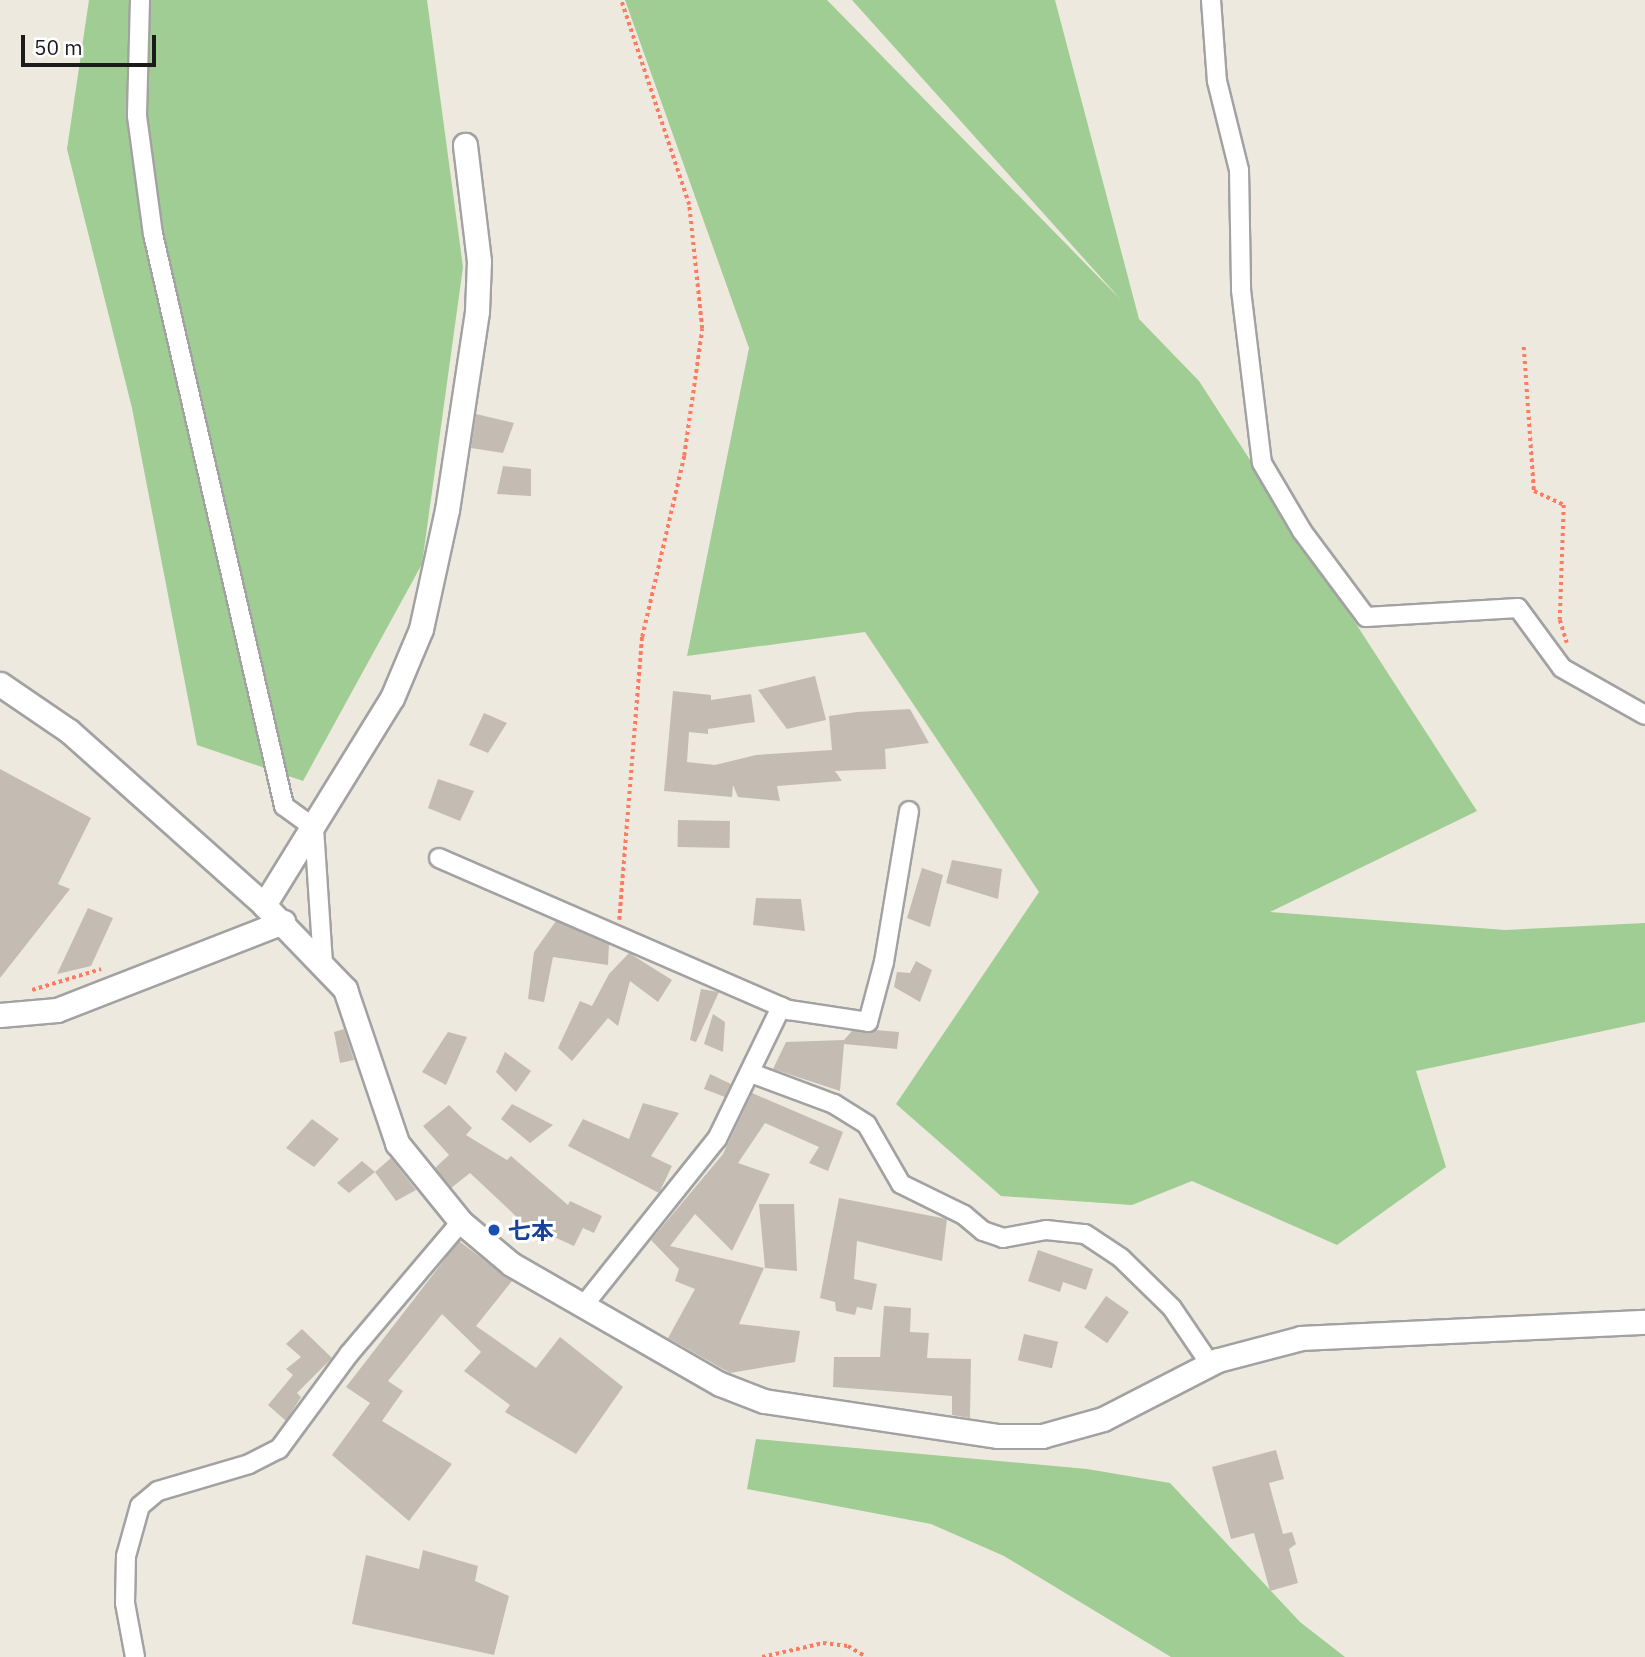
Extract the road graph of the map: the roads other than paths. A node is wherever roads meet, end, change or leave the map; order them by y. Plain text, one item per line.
1 (140, 0) edge
2 (1210, 0) edge
3 (465, 145) dead end
4 (0, 684) edge
5 (1645, 715) edge
6 (909, 811) dead end
7 (314, 828) junction
8 (439, 858) dead end
9 (264, 905) junction
10 (283, 922) junction
11 (323, 965) junction
12 (781, 1007) junction
13 (0, 1015) edge
14 (751, 1073) junction
15 (461, 1222) junction
16 (583, 1306) junction
17 (1645, 1322) edge
18 (1210, 1364) junction
19 (135, 1657) edge

1 - 7 street
2 - 5 street
3 - 7 street
4 - 9 street
6 - 12 street
7 - 9 street
7 - 11 street
8 - 12 street
9 - 10 street
10 - 11 street
10 - 13 street
11 - 15 street
12 - 14 street
14 - 16 street
14 - 18 street
15 - 16 street
15 - 19 street
16 - 18 street
17 - 18 street

